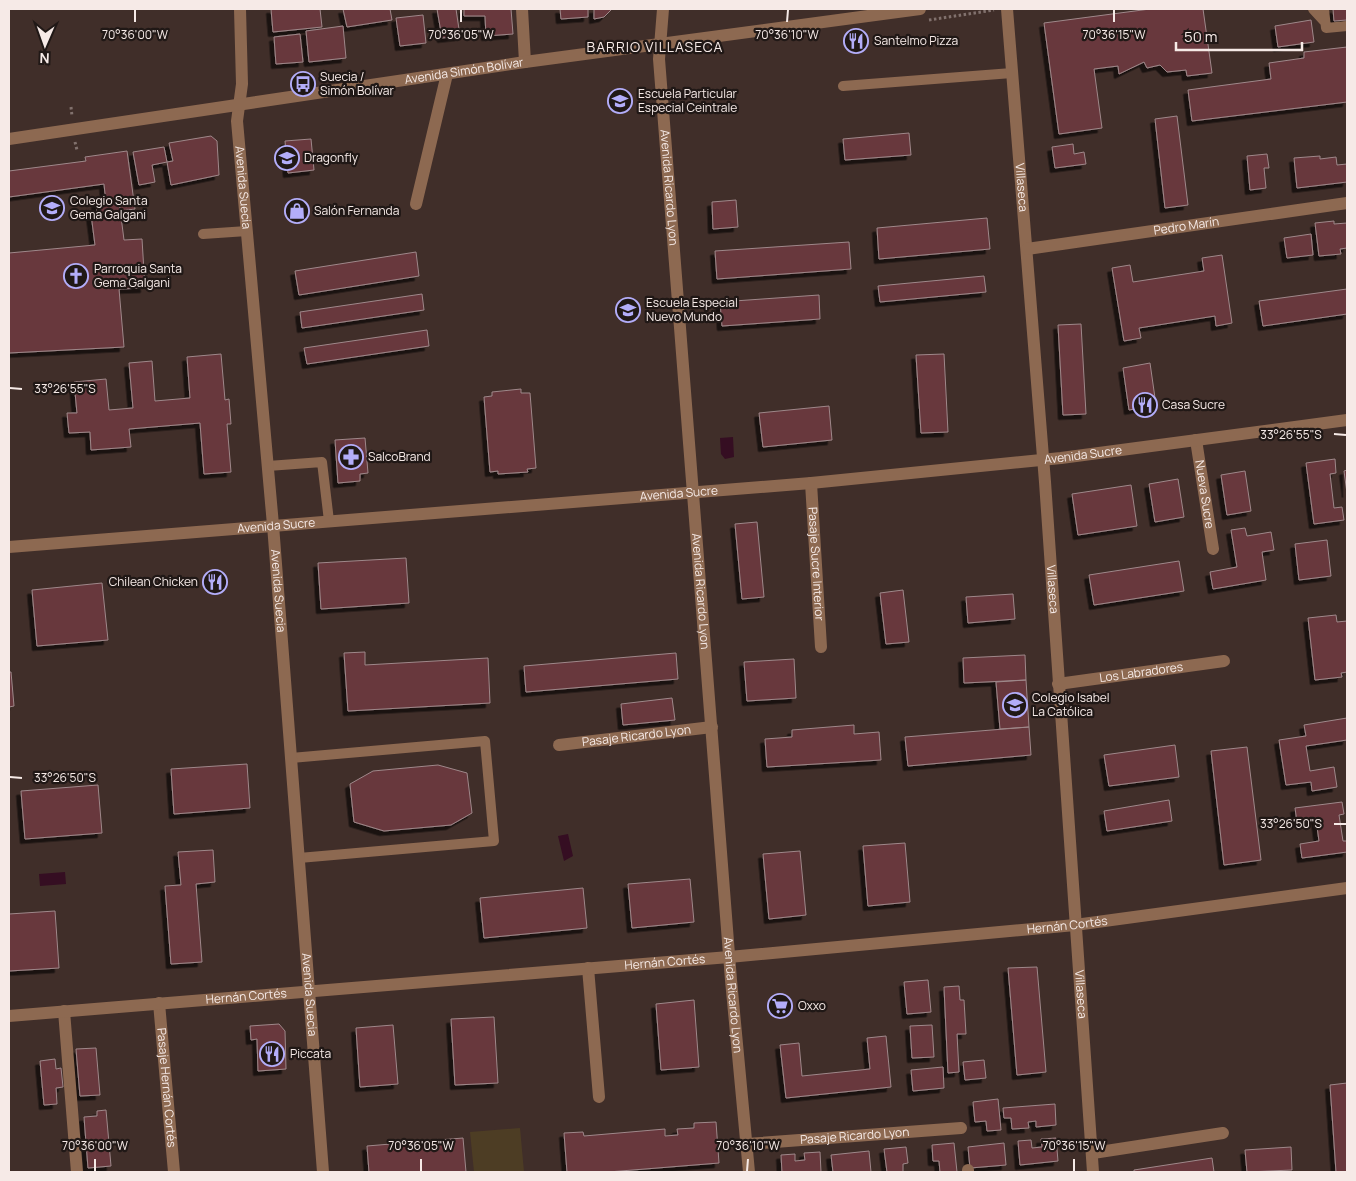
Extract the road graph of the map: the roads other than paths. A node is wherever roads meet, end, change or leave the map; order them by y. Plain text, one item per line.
1 (240, 9) edge
2 (522, 9) edge
3 (663, 9) edge
4 (920, 9) edge
5 (1007, 9) edge
6 (1313, 9) edge
7 (1324, 9) edge
8 (1325, 22) junction
9 (1347, 24) edge
10 (659, 44) junction
11 (525, 62) junction
12 (1012, 73) junction
13 (447, 74) junction
14 (843, 86) dead end
15 (241, 105) junction
16 (9, 139) edge
17 (1347, 203) edge
18 (416, 204) dead end
19 (247, 231) junction
20 (203, 234) dead end
21 (1027, 249) junction
22 (1347, 420) edge
23 (1196, 440) junction
24 (1044, 460) junction
25 (268, 466) junction
26 (811, 483) junction
27 (694, 493) junction
28 (329, 521) junction
29 (273, 525) junction
30 (9, 547) edge
31 (1213, 549) dead end
32 (821, 647) dead end
33 (1224, 662) dead end
34 (1058, 684) junction
35 (712, 727) junction
36 (559, 745) dead end
37 (291, 758) junction
38 (299, 858) junction
39 (1347, 888) edge
40 (1075, 925) junction
41 (729, 957) junction
42 (588, 968) junction
43 (310, 990) junction
44 (159, 1003) junction
45 (64, 1011) junction
46 (9, 1016) edge
47 (598, 1096) dead end
48 (961, 1128) dead end
49 (1223, 1133) dead end
50 (748, 1144) junction
51 (1093, 1153) junction
52 (77, 1172) edge
53 (174, 1172) edge
54 (323, 1172) edge
55 (749, 1172) edge
56 (1093, 1172) edge

1 - 15 street, Avenida Suecia
2 - 11 street
3 - 10 street, Avenida Ricardo Lyon
4 - 10 street, Avenida Simón Bolívar
5 - 12 street, Villaseca
6 - 8 lane
7 - 8 lane
8 - 9 lane
10 - 11 street, Avenida Simón Bolívar
10 - 27 street, Avenida Ricardo Lyon
11 - 13 street, Avenida Simón Bolívar
12 - 14 lane
12 - 21 street, Villaseca
13 - 15 street, Avenida Simón Bolívar
13 - 18 street
15 - 16 street, Avenida Simón Bolívar
15 - 19 street, Avenida Suecia
17 - 21 street, Pedro Marín
19 - 20 lane
19 - 25 street, Avenida Suecia
21 - 24 street, Villaseca
22 - 23 street, Avenida Sucre
23 - 24 street, Avenida Sucre
23 - 31 street, Nueva Sucre
24 - 26 street, Avenida Sucre
24 - 34 street, Villaseca
25 - 28 lane
25 - 29 street, Avenida Suecia
26 - 27 street, Avenida Sucre
26 - 32 street, Pasaje Sucre Interior
27 - 28 street, Avenida Sucre
27 - 35 street, Avenida Ricardo Lyon
28 - 29 street, Avenida Sucre
29 - 30 street, Avenida Sucre
29 - 37 street, Avenida Suecia
33 - 34 street, Los Labradores
34 - 40 street, Villaseca
35 - 36 street, Pasaje Ricardo Lyon
35 - 41 street, Avenida Ricardo Lyon
37 - 38 street, Avenida Suecia
37 - 38 lane
38 - 43 street, Avenida Suecia
39 - 40 street, Hernán Cortés
40 - 41 street, Hernán Cortés
40 - 51 street, Villaseca
41 - 42 street, Hernán Cortés
41 - 50 street, Avenida Ricardo Lyon
42 - 43 street, Hernán Cortés
42 - 47 street
43 - 44 street, Hernán Cortés
43 - 54 street, Avenida Suecia
44 - 45 street, Hernán Cortés
44 - 53 street, Pasaje Hernán Cortés
45 - 46 street, Hernán Cortés
45 - 52 street
48 - 50 street, Pasaje Ricardo Lyon
49 - 51 street
50 - 55 street, Avenida Ricardo Lyon
51 - 56 street, Villaseca

